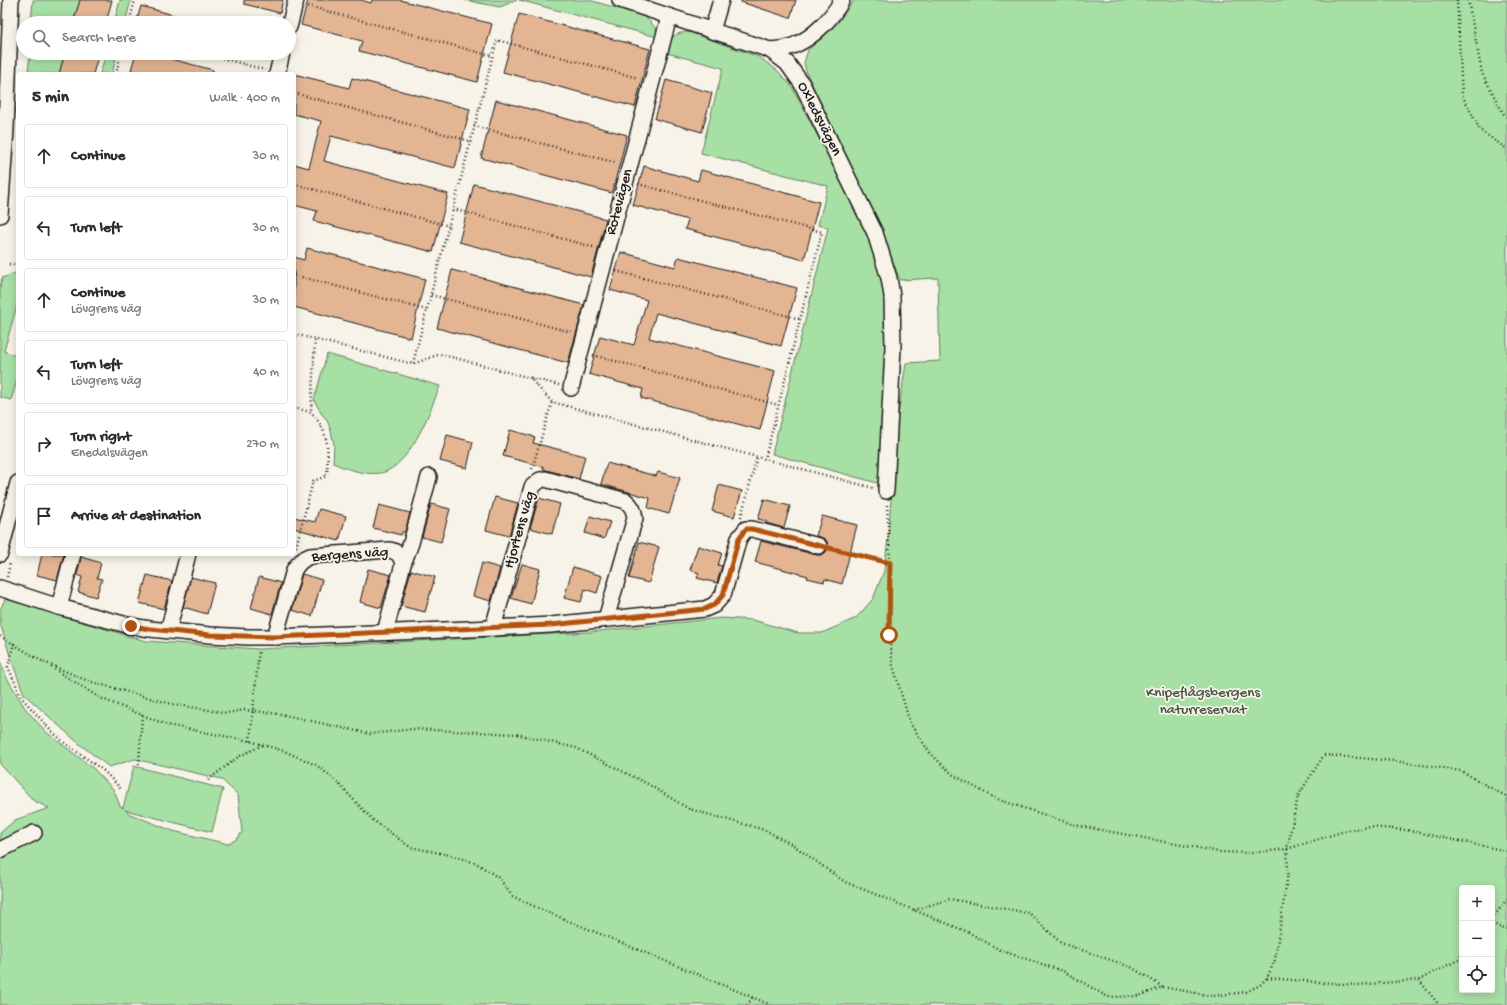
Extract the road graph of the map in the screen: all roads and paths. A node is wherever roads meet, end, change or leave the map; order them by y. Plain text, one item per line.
1 (11, 0) edge
2 (135, 0) edge
3 (620, 0) edge
4 (722, 0) edge
5 (842, 0) edge
6 (1457, 0) edge
7 (1468, 0) edge
8 (296, 1) edge
9 (131, 16) edge
10 (292, 16) edge
11 (669, 17) junction
12 (712, 31) junction
13 (770, 50) junction
14 (492, 56) junction
15 (119, 60) edge
16 (228, 60) edge
17 (280, 60) edge
18 (116, 72) edge
19 (270, 72) edge
20 (277, 72) edge
21 (652, 82) junction
22 (296, 94) edge
23 (1507, 117) edge
24 (474, 126) junction
25 (470, 141) junction
26 (1507, 149) edge
27 (630, 166) junction
28 (626, 181) junction
29 (296, 185) edge
30 (453, 209) junction
31 (0, 215) edge
32 (449, 226) junction
33 (607, 251) junction
34 (9, 264) dead end
35 (16, 265) edge
36 (603, 267) junction
37 (296, 277) edge
38 (431, 295) junction
39 (427, 310) junction
40 (800, 319) junction
41 (296, 334) edge
42 (584, 336) junction
43 (315, 339) junction
44 (580, 351) junction
45 (413, 364) junction
46 (530, 378) junction
47 (571, 388) joint
48 (552, 402) junction
49 (778, 405) junction
50 (296, 408) edge
51 (311, 412) junction
52 (757, 457) junction
53 (764, 458) junction
54 (429, 477) dead end
55 (535, 483) junction
56 (886, 491) junction
57 (16, 495) edge
58 (742, 533) junction
59 (296, 546) edge
60 (819, 546) joint
61 (296, 554) edge
62 (72, 556) edge
63 (187, 556) edge
64 (5, 558) edge
65 (298, 563) junction
66 (890, 563) junction
67 (403, 564) junction
68 (2, 588) edge
69 (59, 607) junction
70 (606, 619) junction
71 (493, 628) junction
72 (168, 631) junction
73 (385, 632) junction
74 (0, 636) edge
75 (268, 637) junction
76 (14, 643) junction
77 (44, 662) junction
78 (253, 712) junction
79 (142, 715) junction
80 (250, 741) junction
81 (263, 745) junction
82 (139, 764) dead end
83 (208, 780) dead end
84 (121, 789) dead end
85 (1507, 798) edge
86 (34, 833) dead end
87 (1287, 849) junction
88 (0, 850) edge
89 (1507, 851) edge
90 (1507, 899) edge
91 (914, 910) junction
92 (1495, 915) edge
93 (1495, 924) edge
94 (1507, 929) edge
95 (1460, 957) edge
96 (1267, 978) junction
97 (1419, 980) junction
98 (1163, 987) junction
99 (753, 997) junction
100 (747, 1005) edge
101 (771, 1005) edge
102 (1439, 1005) edge

1 - 31 street
2 - 9 path
3 - 11 street, Oxledsvägen
4 - 12 street
5 - 13 street
6 - 26 path
7 - 23 path
8 - 10 street
8 - 14 path
11 - 12 street, Oxledsvägen
11 - 21 street, Rotevägen
12 - 13 street, Oxledsvägen
13 - 56 street, Oxledsvägen
14 - 21 path
14 - 24 path
15 - 18 path
16 - 19 path
17 - 20 street
21 - 27 street, Rotevägen
22 - 25 path
24 - 25 path
24 - 27 path
25 - 30 path
27 - 28 street, Rotevägen
28 - 33 street, Rotevägen
28 - 40 path
29 - 32 path
30 - 32 path
30 - 33 path
32 - 38 path
33 - 36 street, Rotevägen
34 - 35 path
36 - 40 path
36 - 42 street, Rotevägen
37 - 39 path
38 - 39 path
38 - 42 path
39 - 45 path
40 - 49 path
41 - 43 path
42 - 44 street, Rotevägen
43 - 45 path
43 - 51 path
44 - 47 street, Rotevägen
44 - 49 path
45 - 46 path
46 - 47 path
46 - 48 path
48 - 52 path
48 - 55 path
49 - 53 path
50 - 51 path
51 - 59 path
52 - 53 path
52 - 58 path
53 - 56 path
54 - 67 street
55 - 70 street, Hjortens väg
55 - 71 street, Hjortens väg
56 - 66 path
57 - 64 street
58 - 60 street
58 - 70 street
60 - 66 path
61 - 65 path
62 - 69 street
63 - 72 street
64 - 68 path
65 - 67 street, Bergens väg
65 - 75 street, Bergens väg
66 - 87 path
67 - 73 street, Bergens väg
68 - 69 street
69 - 72 street
70 - 71 street
71 - 73 street
72 - 75 street
73 - 75 street
74 - 76 path
75 - 78 path
76 - 77 path
76 - 84 path
77 - 78 path
77 - 79 path
78 - 80 path
78 - 91 path
79 - 80 path
79 - 82 path
80 - 81 path
81 - 83 path
81 - 99 path
85 - 87 path
86 - 88 street
87 - 89 path
87 - 96 path
90 - 92 path
91 - 98 path
91 - 98 path
93 - 94 path
95 - 97 path
96 - 97 path
96 - 98 path
97 - 102 path
99 - 100 path
99 - 101 path

